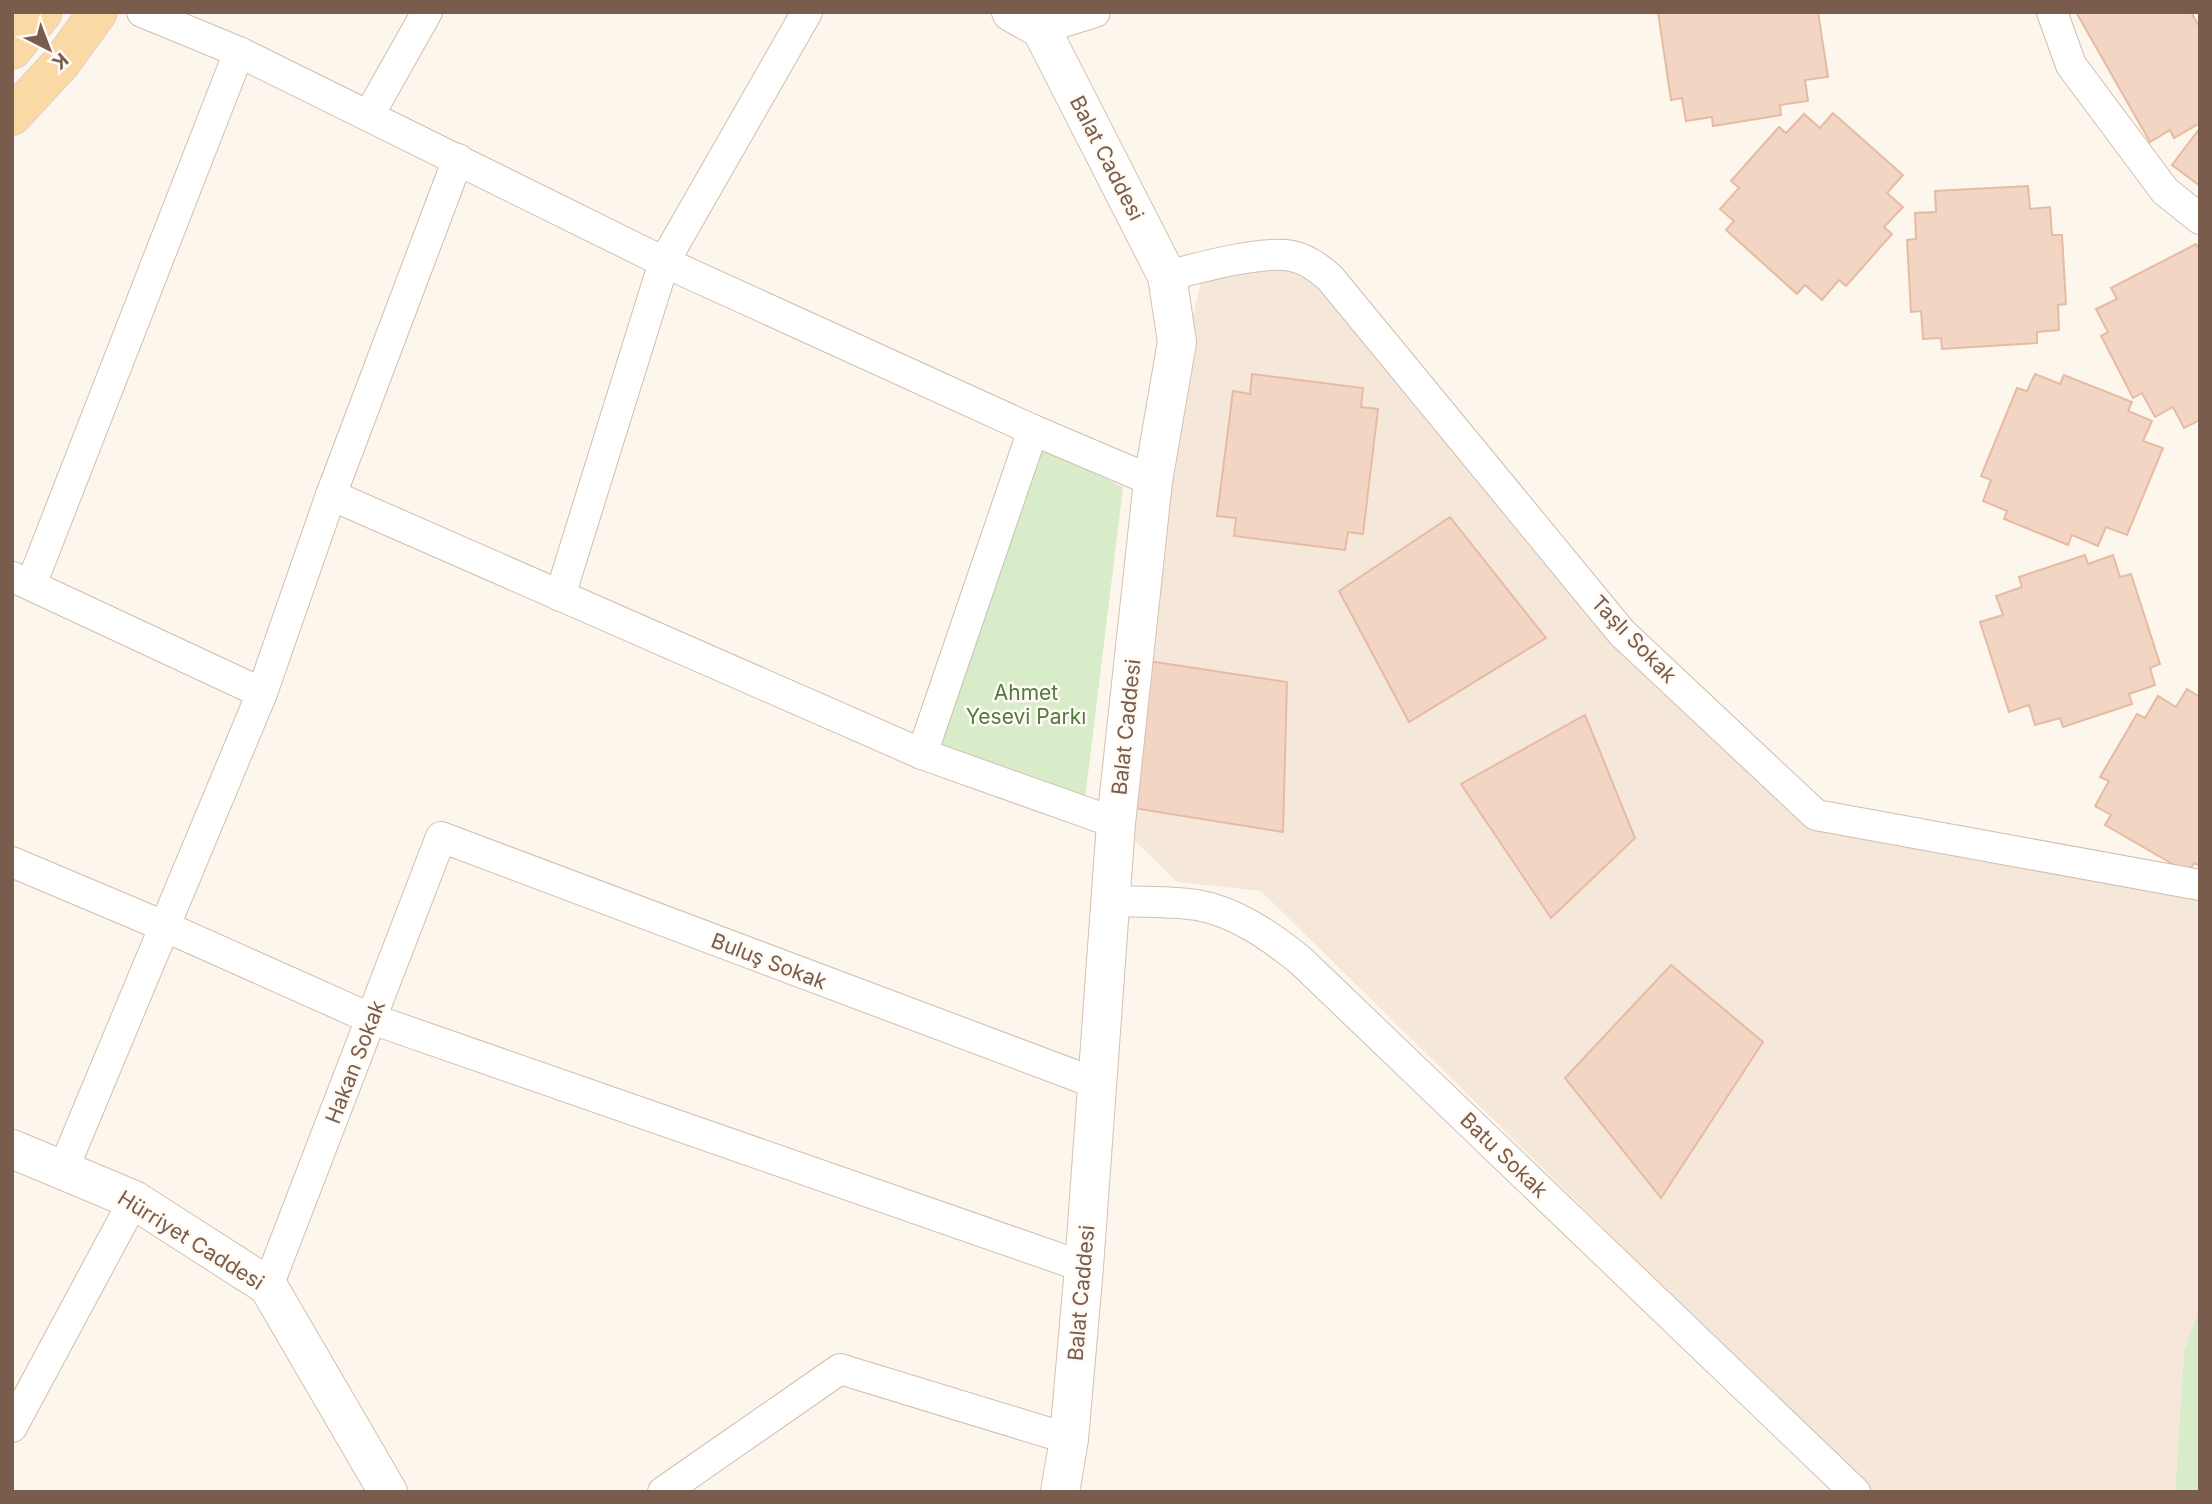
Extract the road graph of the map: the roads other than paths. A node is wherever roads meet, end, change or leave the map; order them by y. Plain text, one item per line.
1 (43, 12) edge
2 (98, 12) edge
3 (142, 12) edge
4 (427, 12) edge
5 (807, 12) edge
6 (1095, 12) edge
7 (2052, 12) edge
8 (1028, 18) edge
9 (12, 50) edge
10 (239, 52) junction
11 (369, 115) junction
12 (12, 116) edge
13 (458, 159) junction
14 (2200, 219) edge
15 (664, 262) junction
16 (1167, 276) junction
17 (1033, 430) junction
18 (1153, 481) junction
19 (331, 495) junction
20 (22, 581) edge
21 (560, 596) junction
22 (262, 693) junction
23 (922, 754) junction
24 (1116, 823) junction
25 (441, 837) joint
26 (12, 862) edge
27 (2200, 885) edge
28 (1110, 901) junction
29 (166, 926) junction
30 (372, 1019) junction
31 (1097, 1084) junction
32 (12, 1149) edge
33 (63, 1170) junction
34 (134, 1200) junction
35 (1084, 1267) junction
36 (268, 1286) junction
37 (12, 1427) edge
38 (1069, 1439) junction
39 (388, 1492) edge
40 (663, 1492) edge
41 (1060, 1492) edge
42 (1855, 1492) edge

1 - 9 main road
2 - 12 main road
3 - 10 street
4 - 11 street
5 - 15 street
6 - 8 street
7 - 14 street
8 - 16 street, Balat Caddesi
10 - 11 street
10 - 20 street
11 - 13 street
13 - 15 street
13 - 19 street
15 - 17 street
15 - 21 street
16 - 18 street, Balat Caddesi
16 - 27 street, Taşlı Sokak
17 - 18 street
17 - 23 street
18 - 24 street, Balat Caddesi
19 - 21 street
19 - 22 street
20 - 22 street
21 - 23 street
22 - 29 street
23 - 24 street
24 - 28 street, Balat Caddesi
25 - 30 street, Hakan Sokak
25 - 31 street, Buluş Sokak
26 - 29 street
28 - 31 street, Balat Caddesi
28 - 42 street, Batu Sokak
29 - 30 street
29 - 33 street
30 - 35 street
30 - 36 street, Hakan Sokak
31 - 35 street, Balat Caddesi
32 - 33 street, Hürriyet Caddesi
33 - 34 street, Hürriyet Caddesi
34 - 36 street, Hürriyet Caddesi
34 - 37 street
35 - 38 street, Balat Caddesi
36 - 39 street, Hürriyet Caddesi
38 - 40 street
38 - 41 street, Balat Caddesi

